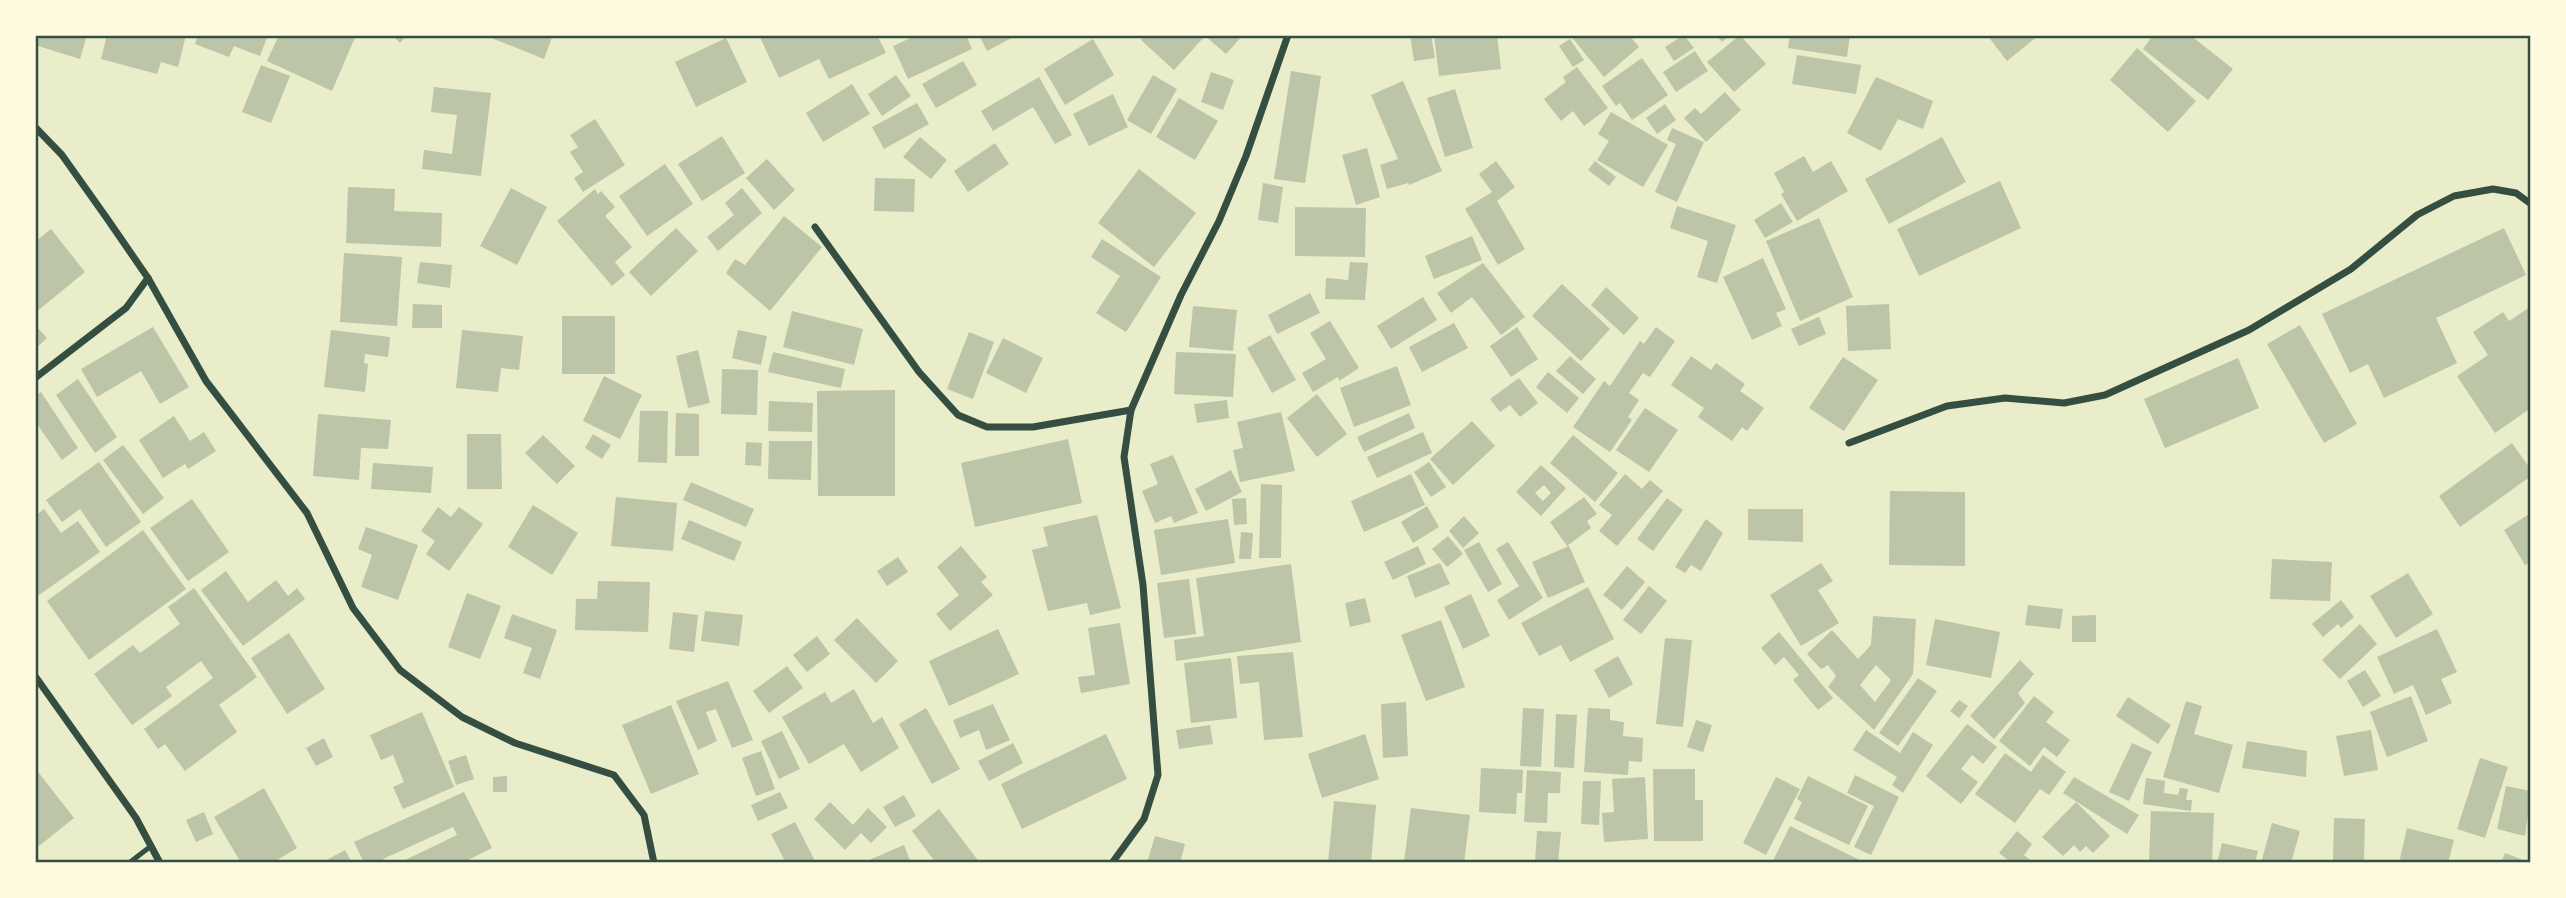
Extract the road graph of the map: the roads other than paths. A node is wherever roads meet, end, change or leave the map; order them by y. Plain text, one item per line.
1 (1287, 35) edge
2 (35, 127) edge
3 (2531, 204) edge
4 (815, 227) dead end
5 (148, 278) junction
6 (35, 378) edge
7 (1131, 410) junction
8 (1849, 443) dead end
9 (35, 676) edge
10 (151, 846) junction
11 (129, 863) edge
12 (160, 863) edge
13 (654, 863) edge
14 (1112, 863) edge

1 - 7 street
2 - 5 street
3 - 8 street
4 - 7 street
5 - 6 street
5 - 13 street
7 - 14 street
9 - 10 street
10 - 11 lane
10 - 12 street

